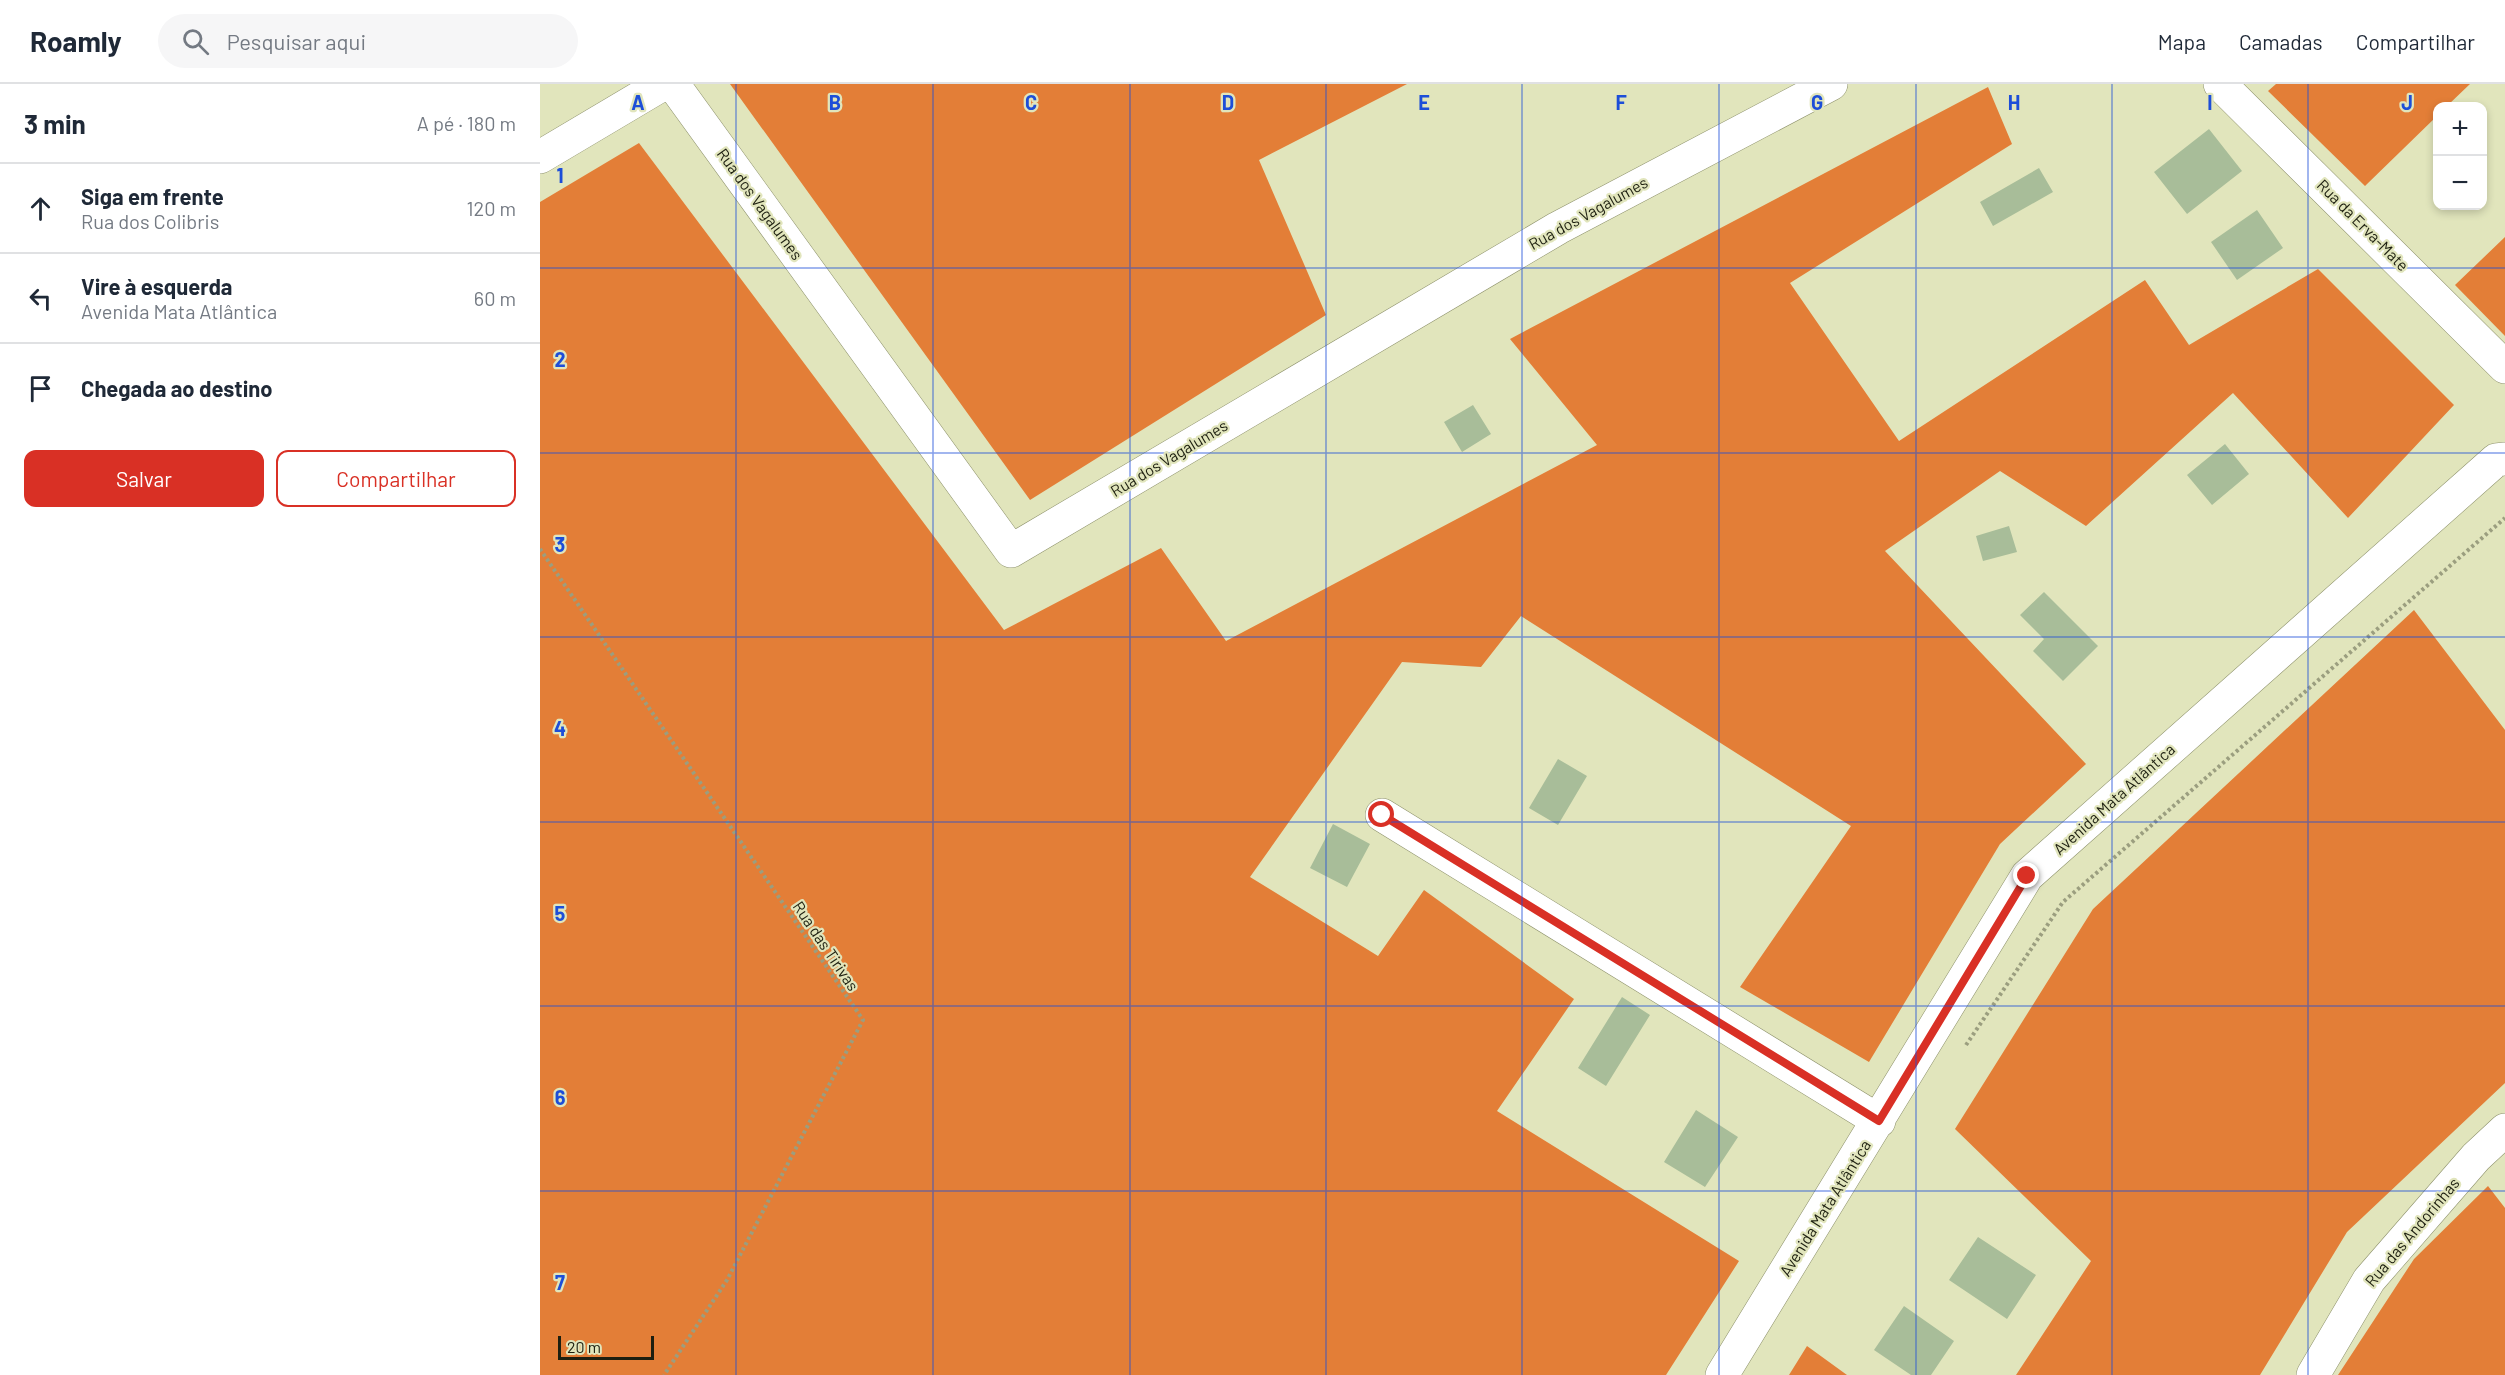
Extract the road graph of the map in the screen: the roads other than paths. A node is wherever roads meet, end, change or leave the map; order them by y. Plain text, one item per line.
1 (663, 84) edge
2 (673, 84) edge
3 (1831, 84) edge
4 (2220, 84) edge
5 (540, 157) edge
6 (2505, 367) edge
7 (2505, 459) edge
8 (1382, 815) dead end
9 (1879, 1121) junction
10 (2505, 1130) edge
11 (1722, 1375) edge
12 (2313, 1375) edge

1 - 5 street
2 - 3 street, Rua dos Vagalumes
4 - 6 street, Rua da Erva-Mate
7 - 9 street, Avenida Mata Atlântica
8 - 9 street
9 - 11 street, Avenida Mata Atlântica
10 - 12 street, Rua das Andorinhas

